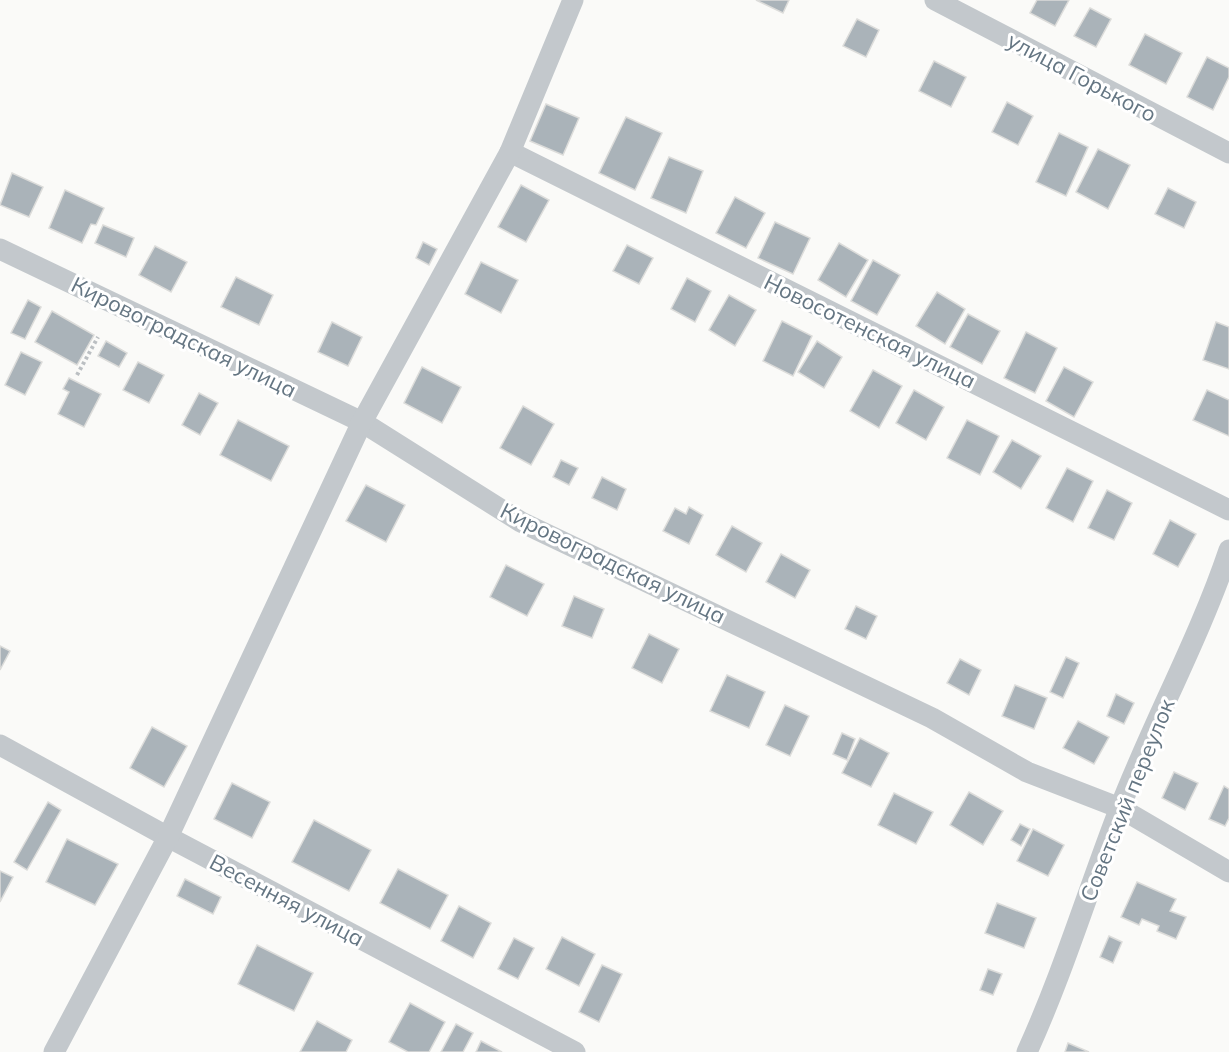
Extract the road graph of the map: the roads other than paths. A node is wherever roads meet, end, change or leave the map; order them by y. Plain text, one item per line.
1 (573, 0) edge
2 (935, 0) edge
3 (510, 152) junction
4 (1229, 153) edge
5 (0, 249) edge
6 (362, 422) junction
7 (1229, 510) edge
8 (1229, 550) edge
9 (1221, 599) edge
10 (0, 745) edge
11 (1120, 808) junction
12 (168, 837) junction
13 (1229, 872) edge
14 (54, 1052) edge
15 (575, 1052) edge
16 (1027, 1052) edge

1 - 3 street
2 - 4 street, улица Горького
3 - 6 street
3 - 7 street, Новосотенская улица
5 - 6 street, Кировоградская улица
6 - 11 street, Кировоградская улица
6 - 12 street
8 - 9 street, Советский переулок
9 - 11 street, Советский переулок
10 - 12 street, Весенняя улица
11 - 13 street, Кировоградская улица
11 - 16 street, Советский переулок
12 - 14 street
12 - 15 street, Весенняя улица

